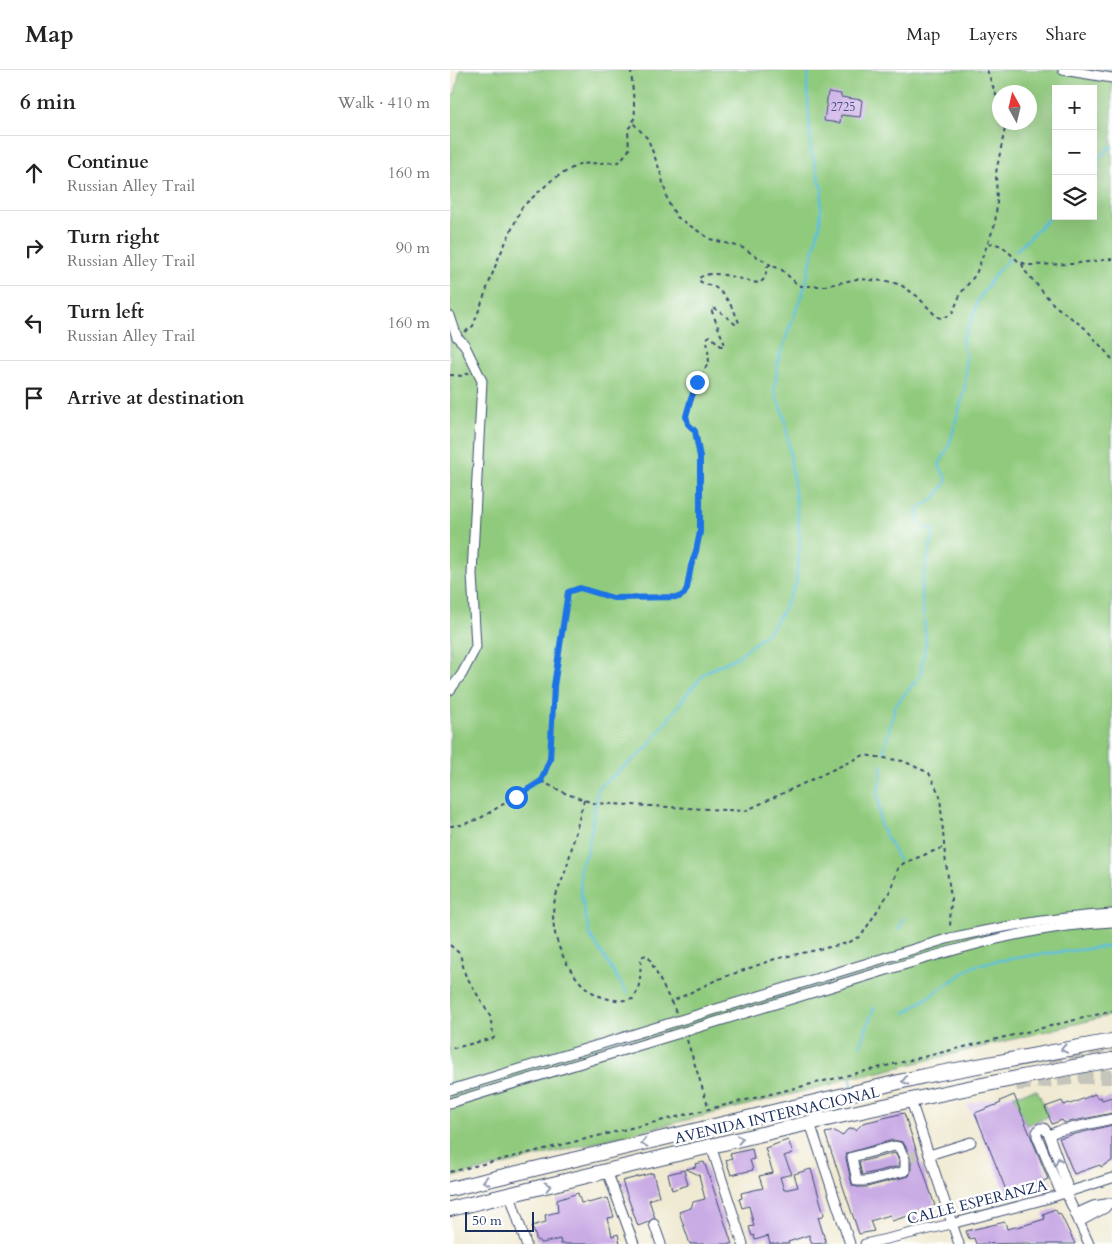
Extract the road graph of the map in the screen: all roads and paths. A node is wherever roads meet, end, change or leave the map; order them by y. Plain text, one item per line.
1 (632, 70) edge
2 (986, 70) edge
3 (1063, 70) edge
4 (1112, 78) edge
5 (992, 85) edge
6 (633, 123) junction
7 (1004, 130) edge
8 (987, 247) junction
9 (1112, 259) edge
10 (1022, 264) junction
11 (771, 265) junction
12 (450, 316) edge
13 (457, 337) junction
14 (1112, 359) edge
15 (477, 370) junction
16 (450, 376) edge
17 (450, 690) edge
18 (541, 781) junction
19 (584, 800) junction
20 (450, 826) edge
21 (944, 847) junction
22 (1112, 914) edge
23 (1112, 922) edge
24 (950, 938) junction
25 (450, 945) edge
26 (955, 950) junction
27 (671, 1002) junction
28 (1112, 1011) edge
29 (681, 1021) junction
30 (684, 1031) junction
31 (1112, 1040) edge
32 (450, 1049) edge
33 (1112, 1060) edge
34 (450, 1090) edge
35 (911, 1101) junction
36 (450, 1103) edge
37 (709, 1109) junction
38 (1112, 1119) edge
39 (810, 1123) junction
40 (971, 1142) dead end
41 (711, 1146) junction
42 (925, 1154) junction
43 (906, 1158) joint
44 (608, 1171) junction
45 (450, 1172) edge
46 (1112, 1178) edge
47 (450, 1190) edge
48 (1066, 1193) junction
49 (510, 1195) junction
50 (1110, 1204) edge
51 (450, 1210) edge
52 (1077, 1218) junction
53 (654, 1224) dead end
54 (952, 1224) junction
55 (526, 1244) edge
56 (634, 1244) edge
57 (661, 1244) edge
58 (743, 1244) edge
59 (850, 1244) edge
60 (864, 1244) edge
61 (959, 1244) edge
62 (1088, 1244) edge

1 - 6 path
2 - 5 path
3 - 4 street
6 - 11 path
6 - 13 path
7 - 8 path
8 - 10 path
8 - 11 path
9 - 10 path
10 - 14 path
11 - 18 path
12 - 13 street
13 - 15 street
15 - 16 path
15 - 17 street
18 - 19 path
18 - 20 path
19 - 21 path
19 - 27 path
21 - 24 path
21 - 27 path
22 - 24 street
23 - 26 street
24 - 26 street
24 - 29 street
25 - 32 path
26 - 30 street
27 - 29 path
28 - 37 path
29 - 34 street
30 - 36 street
30 - 37 path
31 -> 47 highway, AVENIDA INTERNACIONAL
33 - 35 highway, AVENIDA INTERNACIONAL
35 - 39 highway, AVENIDA INTERNACIONAL
35 - 42 street
37 - 45 path
38 - 48 street
41 -> 39 highway, AVENIDA INTERNACIONAL
39 - 59 street
40 - 42 street
41 - 44 highway, AVENIDA INTERNACIONAL
41 - 58 street
42 - 54 street
43 - 43 street
49 -> 44 highway, AVENIDA INTERNACIONAL
44 - 56 street
46 - 48 street, CALLE ESPERANZA
48 - 52 street
48 - 54 street, CALLE ESPERANZA
49 - 51 highway, AVENIDA INTERNACIONAL
49 - 55 street
50 - 52 street
52 - 62 street
53 - 57 street
54 - 60 street, CALLE ESPERANZA
54 - 61 street

